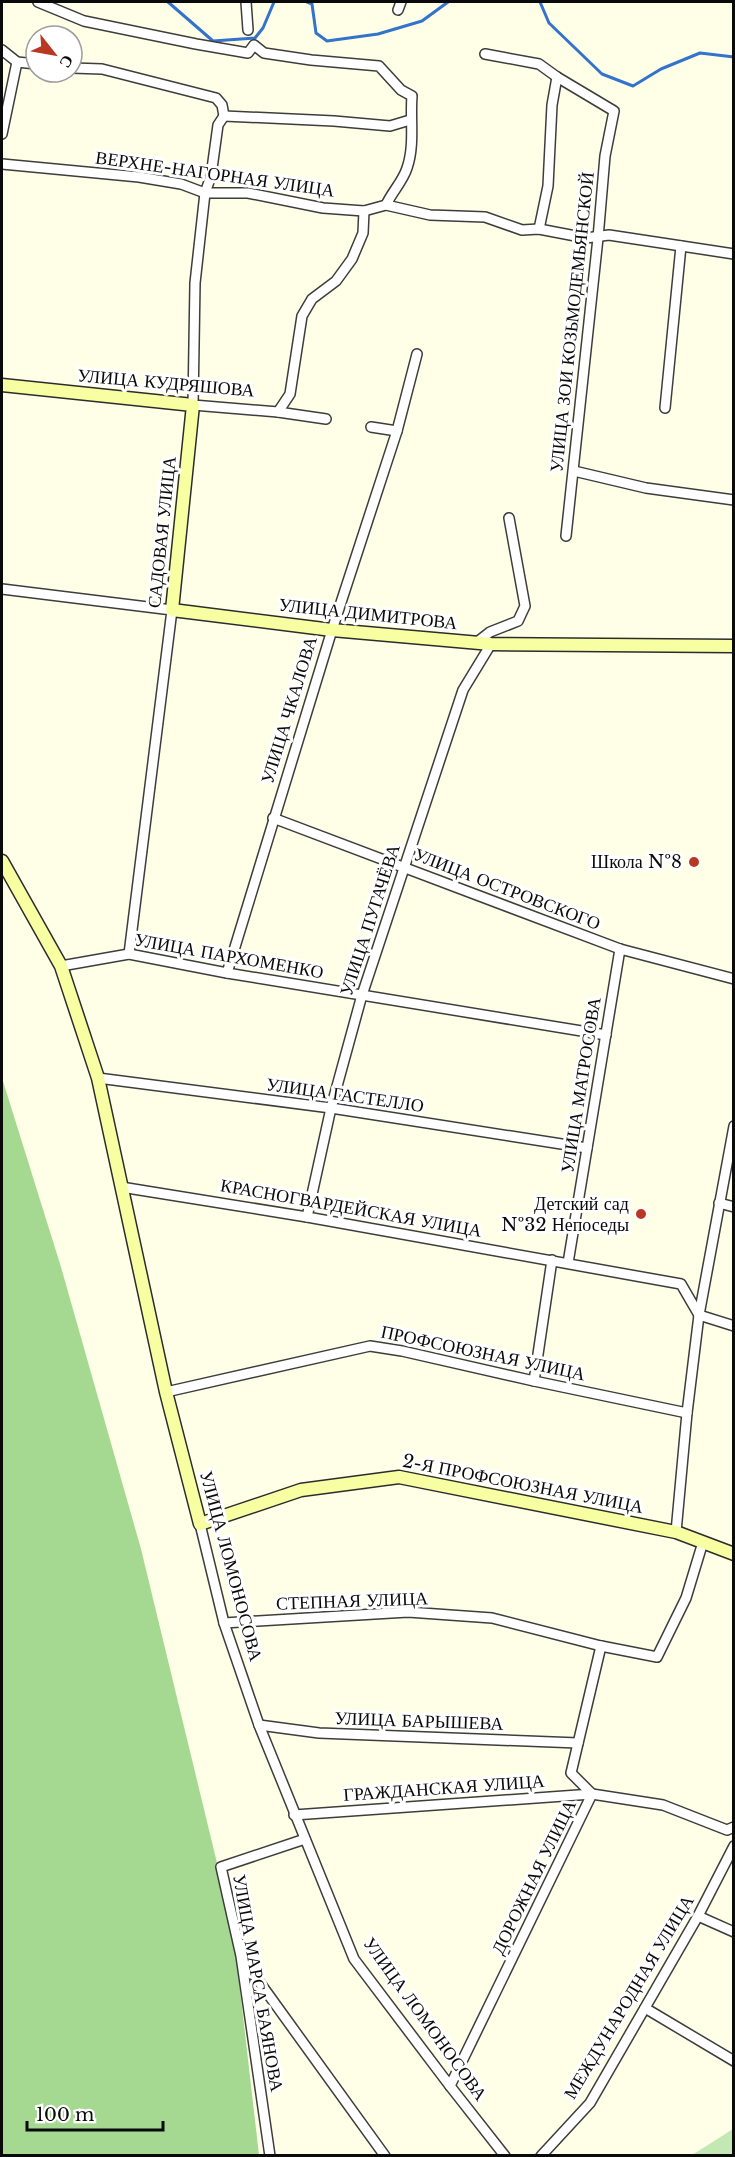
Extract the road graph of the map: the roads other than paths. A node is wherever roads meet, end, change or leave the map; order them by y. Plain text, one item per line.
1 (38, 2) edge
2 (246, 2) edge
3 (248, 30) dead end
4 (2, 50) edge
5 (485, 54) dead end
6 (17, 62) junction
7 (24, 63) edge
8 (84, 68) edge
9 (557, 78) junction
10 (224, 116) junction
11 (410, 120) junction
12 (2, 134) edge
13 (2, 164) edge
14 (205, 193) junction
15 (386, 205) junction
16 (364, 211) junction
17 (539, 229) junction
18 (598, 238) junction
19 (681, 246) junction
20 (734, 254) edge
21 (417, 354) dead end
22 (2, 386) edge
23 (193, 405) junction
24 (665, 408) dead end
25 (278, 411) junction
26 (326, 419) dead end
27 (371, 426) dead end
28 (397, 431) junction
29 (574, 471) junction
30 (734, 500) edge
31 (509, 518) dead end
32 (566, 536) dead end
33 (2, 589) edge
34 (172, 610) junction
35 (332, 630) junction
36 (476, 643) junction
37 (491, 644) junction
38 (734, 646) edge
39 (273, 818) junction
40 (2, 861) edge
41 (405, 868) junction
42 (620, 949) junction
43 (129, 954) junction
44 (61, 966) junction
45 (227, 973) junction
46 (734, 979) edge
47 (363, 995) junction
48 (606, 1035) junction
49 (98, 1078) junction
50 (331, 1108) junction
51 (734, 1126) edge
52 (587, 1148) junction
53 (121, 1186) junction
54 (719, 1203) junction
55 (734, 1207) edge
56 (306, 1217) junction
57 (552, 1260) junction
58 (568, 1263) junction
59 (699, 1316) junction
60 (734, 1326) edge
61 (534, 1381) junction
62 (166, 1392) junction
63 (687, 1413) junction
64 (200, 1524) junction
65 (676, 1532) junction
66 (703, 1542) junction
67 (734, 1554) edge
68 (224, 1623) junction
69 (601, 1646) junction
70 (259, 1725) junction
71 (578, 1743) junction
72 (592, 1794) junction
73 (294, 1815) junction
74 (734, 1827) edge
75 (305, 1839) junction
76 (734, 1846) edge
77 (698, 1916) junction
78 (734, 1932) edge
79 (241, 1956) junction
80 (645, 2008) junction
81 (734, 2061) edge
82 (450, 2086) junction
83 (270, 2156) edge
84 (385, 2156) edge
85 (505, 2156) edge
86 (541, 2156) edge

1 - 11 street
2 - 3 street
4 - 6 street
5 - 9 street
6 - 7 street
6 - 12 street
8 - 10 street
9 - 17 street
9 - 18 street, УЛИЦА ЗОИ КОЗЬМОДЕМЬЯНСКОЙ
10 - 11 street
10 - 14 street, САДОВАЯ УЛИЦА
11 - 15 street
13 - 14 street, ВЕРХНЕ-НАГОРНАЯ УЛИЦА
14 - 16 street, ВЕРХНЕ-НАГОРНАЯ УЛИЦА
14 - 23 street, САДОВАЯ УЛИЦА
15 - 16 street, ВЕРХНЕ-НАГОРНАЯ УЛИЦА
15 - 17 street, ВЕРХНЕ-НАГОРНАЯ УЛИЦА
16 - 25 street
17 - 18 street, ВЕРХНЕ-НАГОРНАЯ УЛИЦА
18 - 19 street, ВЕРХНЕ-НАГОРНАЯ УЛИЦА
18 - 29 street, УЛИЦА ЗОИ КОЗЬМОДЕМЬЯНСКОЙ
19 - 20 street, ВЕРХНЕ-НАГОРНАЯ УЛИЦА
19 - 24 street
21 - 28 street, УЛИЦА ЧКАЛОВА
22 - 23 street, УЛИЦА КУДРЯШОВА
23 - 25 street, УЛИЦА КУДРЯШОВА
23 - 34 street, САДОВАЯ УЛИЦА
25 - 26 street, УЛИЦА КУДРЯШОВА
27 - 28 street
28 - 35 street, УЛИЦА ЧКАЛОВА
29 - 30 street
29 - 32 street, УЛИЦА ЗОИ КОЗЬМОДЕМЬЯНСКОЙ
31 - 36 street
33 - 34 street, УЛИЦА ДИМИТРОВА
34 - 35 street, УЛИЦА ДИМИТРОВА
34 - 43 street, САДОВАЯ УЛИЦА
35 - 36 street, УЛИЦА ДИМИТРОВА
35 - 39 street, УЛИЦА ЧКАЛОВА
36 - 37 street, УЛИЦА ДИМИТРОВА
37 - 38 street, УЛИЦА ДИМИТРОВА
37 - 41 street, УЛИЦА ПУГАЧЁВА
39 - 41 street, УЛИЦА ОСТРОВСКОГО
39 - 45 street, УЛИЦА ЧКАЛОВА
40 - 44 street, УЛИЦА ЛОМОНОСОВА
41 - 42 street, УЛИЦА ОСТРОВСКОГО
41 - 47 street, УЛИЦА ПУГАЧЁВА
42 - 46 street, УЛИЦА ОСТРОВСКОГО
42 - 48 street, УЛИЦА МАТРОСОВА
43 - 44 street, УЛИЦА ПАРХОМЕНКО
43 - 45 street, УЛИЦА ПАРХОМЕНКО
44 - 49 street, УЛИЦА ЛОМОНОСОВА
45 - 47 street, УЛИЦА ПАРХОМЕНКО
47 - 48 street, УЛИЦА ПАРХОМЕНКО
47 - 50 street, УЛИЦА ПУГАЧЁВА
48 - 52 street, УЛИЦА МАТРОСОВА
49 - 50 street, УЛИЦА ГАСТЕЛЛО
49 - 53 street, УЛИЦА ЛОМОНОСОВА
50 - 52 street, УЛИЦА ГАСТЕЛЛО
50 - 56 street, УЛИЦА ПУГАЧЁВА
51 - 54 street
52 - 58 street, УЛИЦА МАТРОСОВА
53 - 56 street, КРАСНОГВАРДЕЙСКАЯ УЛИЦА
53 - 62 street, УЛИЦА ЛОМОНОСОВА
54 - 55 street
54 - 59 street
56 - 57 street, КРАСНОГВАРДЕЙСКАЯ УЛИЦА
57 - 58 street, КРАСНОГВАРДЕЙСКАЯ УЛИЦА
57 - 61 street
58 - 59 street, КРАСНОГВАРДЕЙСКАЯ УЛИЦА
59 - 60 street
59 - 63 street
61 - 62 street, ПРОФСОЮЗНАЯ УЛИЦА
61 - 63 street, ПРОФСОЮЗНАЯ УЛИЦА
62 - 64 street, УЛИЦА ЛОМОНОСОВА
63 - 65 street
64 - 65 street, 2-Я ПРОФСОЮЗНАЯ УЛИЦА
64 - 68 street, УЛИЦА ЛОМОНОСОВА
65 - 66 street, 2-Я ПРОФСОЮЗНАЯ УЛИЦА
66 - 67 street, 2-Я ПРОФСОЮЗНАЯ УЛИЦА
66 - 69 street, СТЕПНАЯ УЛИЦА
68 - 69 street, СТЕПНАЯ УЛИЦА
68 - 70 street, УЛИЦА ЛОМОНОСОВА
69 - 71 street, ДОРОЖНАЯ УЛИЦА
70 - 71 street, УЛИЦА БАРЫШЕВА
70 - 73 street, УЛИЦА ЛОМОНОСОВА
71 - 72 street, ДОРОЖНАЯ УЛИЦА
72 - 73 street, ГРАЖДАНСКАЯ УЛИЦА
72 - 74 street, ГРАЖДАНСКАЯ УЛИЦА
72 - 82 street, ДОРОЖНАЯ УЛИЦА
73 - 75 street, УЛИЦА ЛОМОНОСОВА
75 - 79 street, УЛИЦА МАРСА БАЯНОВА
75 - 82 street, УЛИЦА ЛОМОНОСОВА
76 - 77 street, МЕЖДУНАРОДНАЯ УЛИЦА
77 - 78 street
77 - 80 street, МЕЖДУНАРОДНАЯ УЛИЦА
79 - 83 street, УЛИЦА МАРСА БАЯНОВА
79 - 84 street
80 - 81 street
80 - 86 street, МЕЖДУНАРОДНАЯ УЛИЦА
82 - 85 street, УЛИЦА ЛОМОНОСОВА

